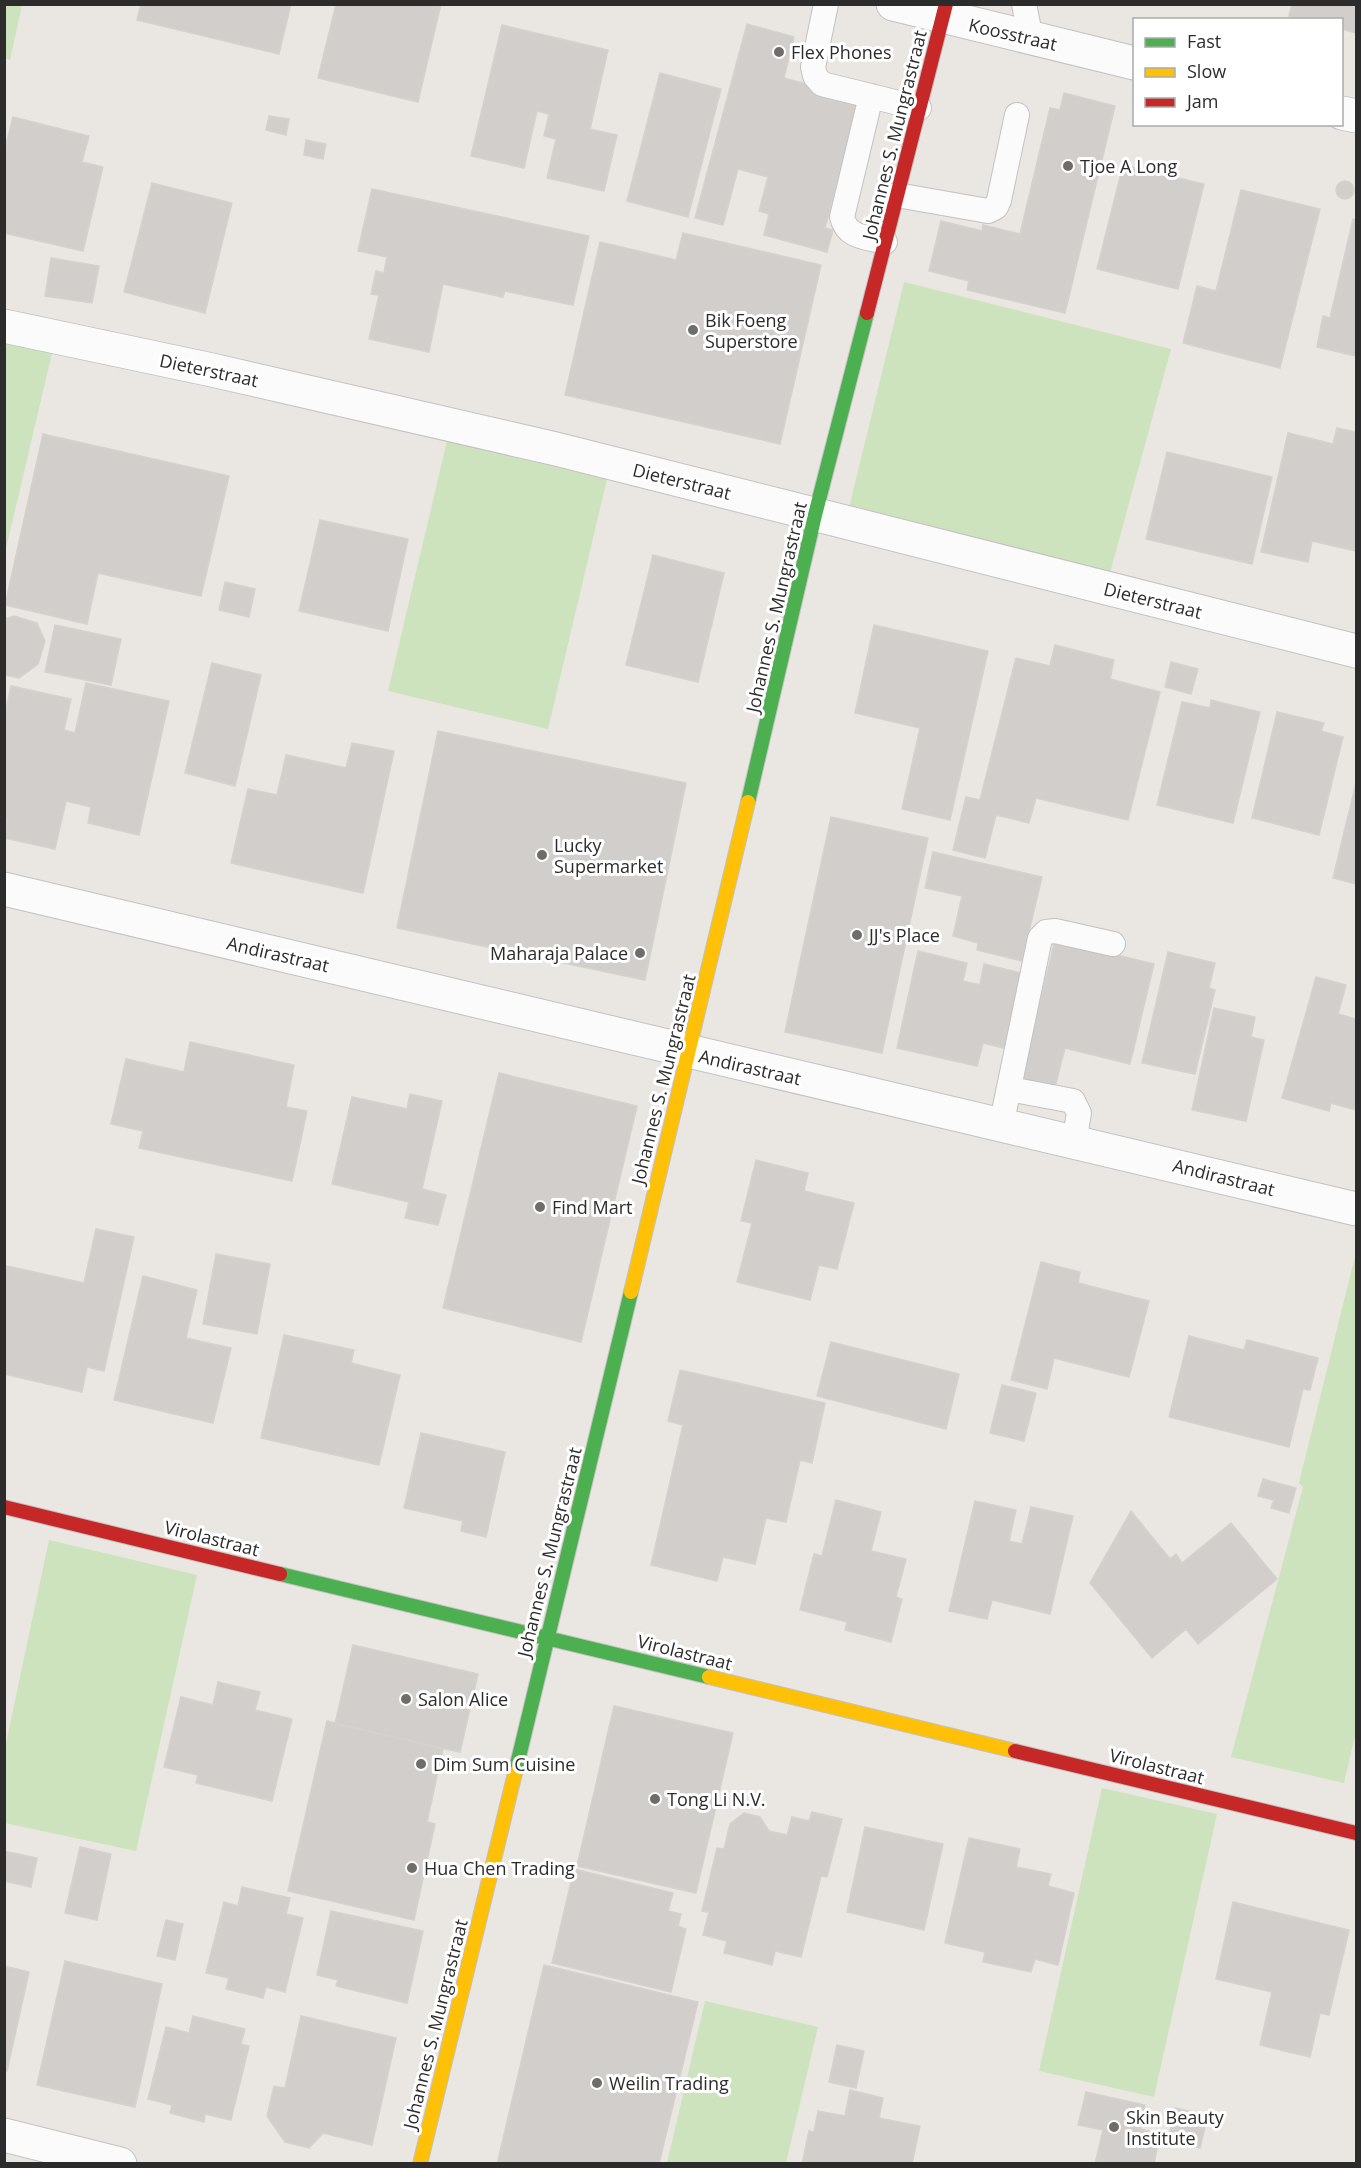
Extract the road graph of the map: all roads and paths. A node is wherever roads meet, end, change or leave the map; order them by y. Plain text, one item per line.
1 (826, 4) edge
2 (892, 4) edge
3 (1024, 4) edge
4 (944, 11) edge
5 (1031, 39) junction
6 (1133, 63) edge
7 (872, 96) junction
8 (919, 108) junction
9 (1017, 115) dead end
10 (897, 195) junction
11 (885, 242) junction
12 (4, 326) edge
13 (815, 515) junction
14 (1356, 651) edge
15 (4, 889) edge
16 (1113, 944) dead end
17 (689, 1052) junction
18 (1009, 1089) junction
19 (1001, 1126) junction
20 (1074, 1142) junction
21 (1356, 1209) edge
22 (4, 1507) edge
23 (546, 1637) junction
24 (1356, 1833) edge
25 (4, 2135) edge
26 (120, 2163) edge
27 (420, 2163) edge

1 - 7 lane
2 - 4 street, Koosstraat
3 - 5 lane
4 - 5 street, Koosstraat
4 - 8 street, Johannes S. Mungrastraat
5 - 6 street, Koosstraat
7 - 8 lane
7 - 11 lane
8 - 10 street, Johannes S. Mungrastraat
9 - 10 lane
10 - 11 street, Johannes S. Mungrastraat
11 - 13 street, Johannes S. Mungrastraat
12 - 13 street, Dieterstraat
13 - 14 street, Dieterstraat
13 - 17 street, Johannes S. Mungrastraat
15 - 17 street, Andirastraat
16 - 18 lane
17 - 19 street, Andirastraat
17 - 23 street, Johannes S. Mungrastraat
18 - 19 lane
18 - 20 lane
19 - 20 street, Andirastraat
20 - 21 street, Andirastraat
22 - 23 street, Virolastraat
23 - 24 street, Virolastraat
23 - 27 street, Johannes S. Mungrastraat
25 - 26 street

